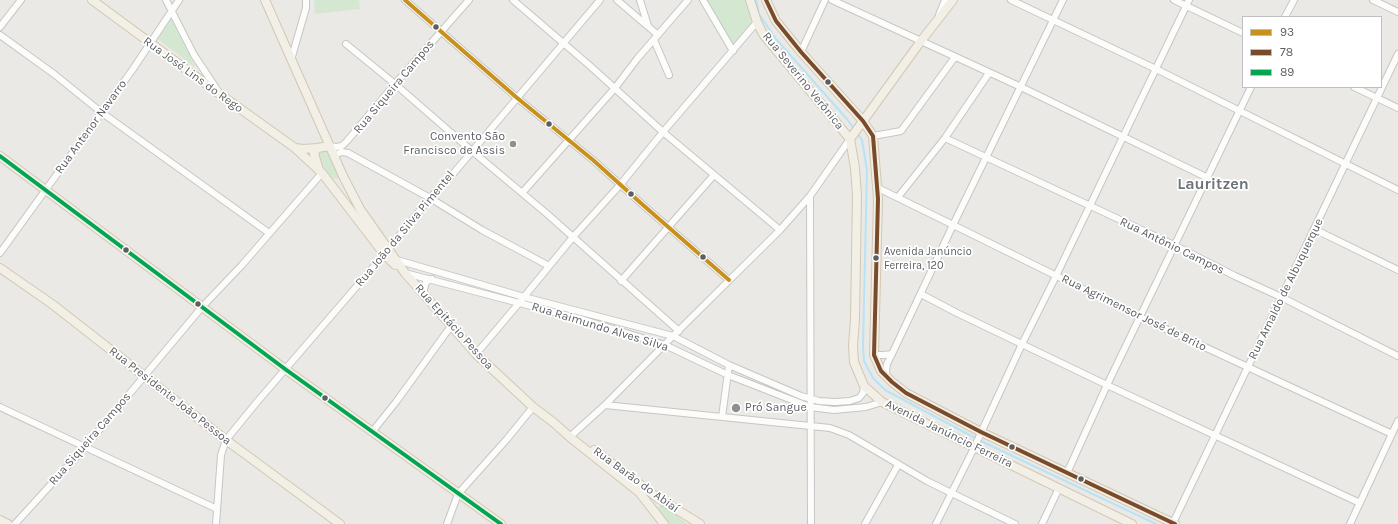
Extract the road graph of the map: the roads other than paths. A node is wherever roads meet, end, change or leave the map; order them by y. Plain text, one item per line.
1 (21, 0) edge
2 (92, 0) edge
3 (166, 0) edge
4 (179, 0) edge
5 (265, 0) edge
6 (306, 0) edge
7 (405, 0) edge
8 (469, 0) edge
9 (513, 0) edge
10 (600, 0) edge
11 (617, 0) edge
12 (640, 0) edge
13 (688, 0) edge
14 (703, 0) edge
15 (750, 0) edge
16 (766, 0) edge
17 (825, 0) edge
18 (832, 0) edge
19 (945, 0) edge
20 (953, 0) edge
21 (1011, 0) edge
22 (1063, 0) edge
23 (1174, 0) edge
24 (1294, 0) edge
25 (1373, 0) edge
26 (1188, 3) edge
27 (171, 12) junction
28 (1398, 12) edge
29 (1286, 16) edge
30 (1053, 20) junction
31 (757, 22) junction
32 (936, 22) junction
33 (648, 26) junction
34 (0, 27) edge
35 (440, 31) junction
36 (1242, 32) edge
37 (0, 35) edge
38 (656, 37) junction
39 (921, 41) junction
40 (564, 43) junction
41 (150, 44) junction
42 (346, 44) dead end
43 (733, 51) junction
44 (800, 52) junction
45 (1398, 54) edge
46 (955, 58) junction
47 (291, 60) junction
48 (1156, 69) junction
49 (989, 73) junction
50 (669, 75) dead end
51 (395, 84) junction
52 (1021, 87) junction
53 (615, 88) junction
54 (1251, 88) edge
55 (1356, 88) edge
56 (221, 95) junction
57 (516, 97) junction
58 (1378, 98) junction
59 (1398, 108) edge
60 (1240, 110) junction
61 (101, 112) junction
62 (861, 123) junction
63 (663, 132) junction
64 (873, 136) junction
65 (1123, 137) junction
66 (851, 138) junction
67 (945, 138) junction
68 (568, 140) junction
69 (330, 146) junction
70 (295, 148) junction
71 (317, 148) junction
72 (472, 151) junction
73 (334, 155) junction
74 (0, 156) edge
75 (987, 157) junction
76 (1345, 163) junction
77 (321, 172) junction
78 (714, 175) junction
79 (343, 176) junction
80 (1208, 178) junction
81 (327, 180) junction
82 (620, 185) junction
83 (878, 188) junction
84 (46, 189) junction
85 (1398, 190) edge
86 (522, 194) junction
87 (810, 196) junction
88 (898, 197) junction
89 (430, 198) junction
90 (1089, 205) junction
91 (953, 224) junction
92 (668, 228) junction
93 (1314, 229) junction
94 (780, 230) junction
95 (269, 233) junction
96 (573, 237) junction
97 (1174, 245) junction
98 (387, 251) junction
99 (0, 253) edge
100 (396, 260) junction
101 (549, 266) junction
102 (0, 268) edge
103 (1398, 270) edge
104 (405, 272) junction
105 (1056, 276) junction
106 (432, 279) junction
107 (729, 280) junction
108 (621, 281) junction
109 (423, 293) junction
110 (921, 294) junction
111 (524, 297) junction
112 (1281, 297) junction
113 (519, 303) junction
114 (202, 307) junction
115 (587, 313) junction
116 (1140, 317) junction
117 (584, 320) junction
118 (625, 323) junction
119 (451, 326) junction
120 (679, 331) junction
121 (623, 332) junction
122 (672, 336) junction
123 (1022, 344) junction
124 (665, 345) junction
125 (476, 354) junction
126 (892, 354) junction
127 (874, 355) junction
128 (1398, 356) edge
129 (729, 364) junction
130 (1248, 367) junction
131 (285, 369) junction
132 (145, 375) junction
133 (728, 375) junction
134 (887, 378) junction
135 (1107, 385) junction
136 (864, 386) junction
137 (810, 398) junction
138 (882, 402) junction
139 (605, 406) junction
140 (533, 407) junction
141 (810, 407) junction
142 (0, 408) edge
143 (722, 417) junction
144 (1398, 421) edge
145 (810, 426) junction
146 (372, 432) junction
147 (981, 432) junction
148 (1392, 434) junction
149 (572, 436) junction
150 (1216, 436) junction
151 (226, 440) junction
152 (85, 447) junction
153 (974, 448) junction
154 (898, 465) junction
155 (1067, 473) junction
156 (1059, 488) junction
157 (951, 493) junction
158 (458, 494) junction
159 (658, 498) junction
160 (1360, 503) junction
161 (650, 506) junction
162 (217, 509) junction
163 (0, 520) edge
164 (8, 524) edge
165 (15, 524) edge
166 (216, 524) edge
167 (340, 524) edge
168 (447, 524) edge
169 (501, 524) edge
170 (664, 524) edge
171 (699, 524) edge
172 (811, 524) edge
173 (865, 524) edge
174 (936, 524) edge
175 (1015, 524) edge
176 (1042, 524) edge
177 (1132, 524) edge
178 (1174, 524) edge
179 (1350, 524) edge

1 - 34 street
2 - 41 main road, Rua José Lins do Rego
3 - 27 street
4 - 27 street, Rua Antenor Navarro
5 - 47 main road
6 - 47 street
7 - 35 street
8 - 35 street, Rua Siqueira Campos
9 - 40 street
10 - 40 street, Rua João da Silva Pimentel
11 - 33 street
12 - 33 street
13 - 38 street
14 - 43 street
15 - 31 main road, Rua Severino Verônica
16 - 44 main road, Rua Severino Verônica
17 - 44 street
18 - 39 street
19 - 32 street
20 - 32 main road
21 - 30 street
22 - 30 street
23 - 26 street
24 - 29 street
25 - 28 street
26 - 36 street
26 - 48 street
27 - 41 street, Rua Antenor Navarro
27 - 56 street
30 - 48 street
30 - 52 street
31 - 43 street
31 - 66 main road, Rua Severino Verônica
32 - 39 main road
33 - 38 street
35 - 51 street, Rua Siqueira Campos
35 - 57 street
37 - 61 street
38 - 50 street
38 - 53 street
39 - 46 street
39 - 62 main road
40 - 53 street
40 - 57 street, Rua João da Silva Pimentel
41 - 56 main road, Rua José Lins do Rego
41 - 61 street, Rua Antenor Navarro
42 - 51 street
43 - 63 street
44 - 62 main road, Rua Severino Verônica
45 - 58 street, Rua Arnaldo de Albuquerque
46 - 49 street
46 - 64 street
47 - 69 main road
48 - 60 street
48 - 65 street
49 - 52 street
49 - 67 street
51 - 69 street, Rua Siqueira Campos
51 - 72 street
52 - 65 street
52 - 75 street
53 - 63 street
53 - 68 street
54 - 60 street
55 - 58 street
56 - 70 main road, Rua José Lins do Rego
57 - 68 street
57 - 72 street, Rua João da Silva Pimentel
58 - 59 street
58 - 76 street, Rua Arnaldo de Albuquerque
60 - 76 street
60 - 80 street
61 - 84 street, Rua Antenor Navarro
61 - 95 street
62 - 64 main road
62 - 66 main road
63 - 78 street
63 - 82 street
64 - 83 main road, Avenida Janúncio Ferreira
65 - 80 street
65 - 90 street
66 - 87 street
66 - 136 main road, Avenida Janúncio Ferreira
67 - 75 street, Rua Antônio Campos
67 - 88 street
68 - 82 street
68 - 86 street
69 - 71 main road
69 - 73 main road
70 - 71 main road
70 - 77 main road, Rua José Lins do Rego
71 - 77 main road
72 - 86 street
72 - 89 street, Rua João da Silva Pimentel
73 - 79 main road
73 - 89 street
74 - 84 main road
75 - 90 street, Rua Antônio Campos
75 - 91 street
76 - 85 street
76 - 93 street, Rua Arnaldo de Albuquerque
77 - 81 main road
77 - 95 street, Rua Siqueira Campos
78 - 92 street
78 - 94 street
79 - 81 main road
79 - 98 main road
80 - 97 street
81 - 98 main road
82 - 92 street
82 - 96 street
83 - 88 street, Rua Agrimensor José de Brito
83 - 127 main road, Avenida Janúncio Ferreira
84 - 99 street, Rua Antenor Navarro
84 - 114 main road
86 - 96 street
87 - 94 street
87 - 137 street
88 - 91 street, Rua Agrimensor José de Brito
89 - 98 street, Rua João da Silva Pimentel
89 - 101 street
90 - 97 street, Rua Antônio Campos
90 - 105 street
91 - 105 street, Rua Agrimensor José de Brito
91 - 110 street
92 - 107 street
92 - 108 street
93 - 103 street
93 - 112 street, Rua Arnaldo de Albuquerque
94 - 107 street
95 - 114 street, Rua Siqueira Campos
96 - 101 street
96 - 108 street
97 - 112 street, Rua Antônio Campos
97 - 116 street
98 - 100 main road, Rua Epitácio Pessoa
98 - 104 main road
98 - 131 street, Rua João da Silva Pimentel
100 - 104 main road, Rua Epitácio Pessoa
100 - 111 street, Rua Raimundo Alves Silva
101 - 111 street
102 - 132 main road, Rua Presidente João Pessoa
104 - 106 street, Rua Raimundo Alves Silva
104 - 109 main road, Rua Epitácio Pessoa
105 - 116 street, Rua Agrimensor José de Brito
105 - 123 street
106 - 109 street
106 - 113 street, Rua Raimundo Alves Silva
107 - 120 street
108 - 120 street
109 - 119 main road, Rua Epitácio Pessoa
110 - 123 street
110 - 126 street
111 - 113 street
111 - 115 street, Rua Raimundo Alves Silva
112 - 128 street, Rua Antônio Campos
112 - 130 street, Rua Arnaldo de Albuquerque
113 - 117 street, Rua Raimundo Alves Silva
113 - 125 street
114 - 131 main road
114 - 132 street, Rua Siqueira Campos
115 - 117 street
115 - 118 street, Rua Raimundo Alves Silva
116 - 130 street, Rua Agrimensor José de Brito
116 - 135 street
117 - 121 street, Rua Raimundo Alves Silva
118 - 121 street
118 - 122 street, Rua Raimundo Alves Silva
119 - 125 main road, Rua Epitácio Pessoa
119 - 146 street
120 - 122 street
121 - 124 street, Rua Raimundo Alves Silva
122 - 124 street
122 - 129 street, Rua Raimundo Alves Silva
123 - 135 street
123 - 147 street
124 - 133 street, Rua Raimundo Alves Silva
124 - 139 street
125 - 140 main road, Rua Epitácio Pessoa
126 - 127 street
126 - 134 street
127 - 134 main road, Avenida Janúncio Ferreira
129 - 133 street
129 - 137 street, Rua Raimundo Alves Silva
130 - 148 street, Rua Agrimensor José de Brito
130 - 150 street, Rua Arnaldo de Albuquerque
131 - 146 main road
131 - 151 street, Rua João da Silva Pimentel
132 - 151 main road, Rua Presidente João Pessoa
132 - 152 street, Rua Siqueira Campos
133 - 141 street, Rua Raimundo Alves Silva
133 - 143 street
134 - 147 main road, Avenida Janúncio Ferreira
135 - 150 street
135 - 155 street
136 - 137 street, Rua Raimundo Alves Silva
136 - 138 main road, Avenida Janúncio Ferreira
137 - 141 street
138 - 141 street, Rua Raimundo Alves Silva
138 - 153 main road, Avenida Janúncio Ferreira
139 - 143 street
139 - 149 street
140 - 149 main road, Rua Epitácio Pessoa
140 - 158 street
141 - 145 street
142 - 152 street
143 - 145 street
144 - 148 street
145 - 154 street
145 - 172 street
146 - 158 main road
147 - 153 street
147 - 155 main road, Avenida Janúncio Ferreira
148 - 160 street
149 - 159 main road, Rua Barão do Abiaí
149 - 161 main road
150 - 160 street
150 - 178 street, Rua Arnaldo de Albuquerque
151 - 162 street
151 - 167 main road, Rua Presidente João Pessoa
152 - 162 street
152 - 165 street, Rua Siqueira Campos
153 - 156 main road, Avenida Janúncio Ferreira
153 - 157 street
154 - 157 street
154 - 173 street
155 - 178 main road, Avenida Janúncio Ferreira
156 - 176 street
156 - 177 main road, Avenida Janúncio Ferreira
157 - 174 street
157 - 175 street
158 - 168 street
158 - 169 main road
159 - 161 street
159 - 171 main road, Rua Barão do Abiaí
160 - 179 street
161 - 170 main road
162 - 166 street
163 - 164 main road

